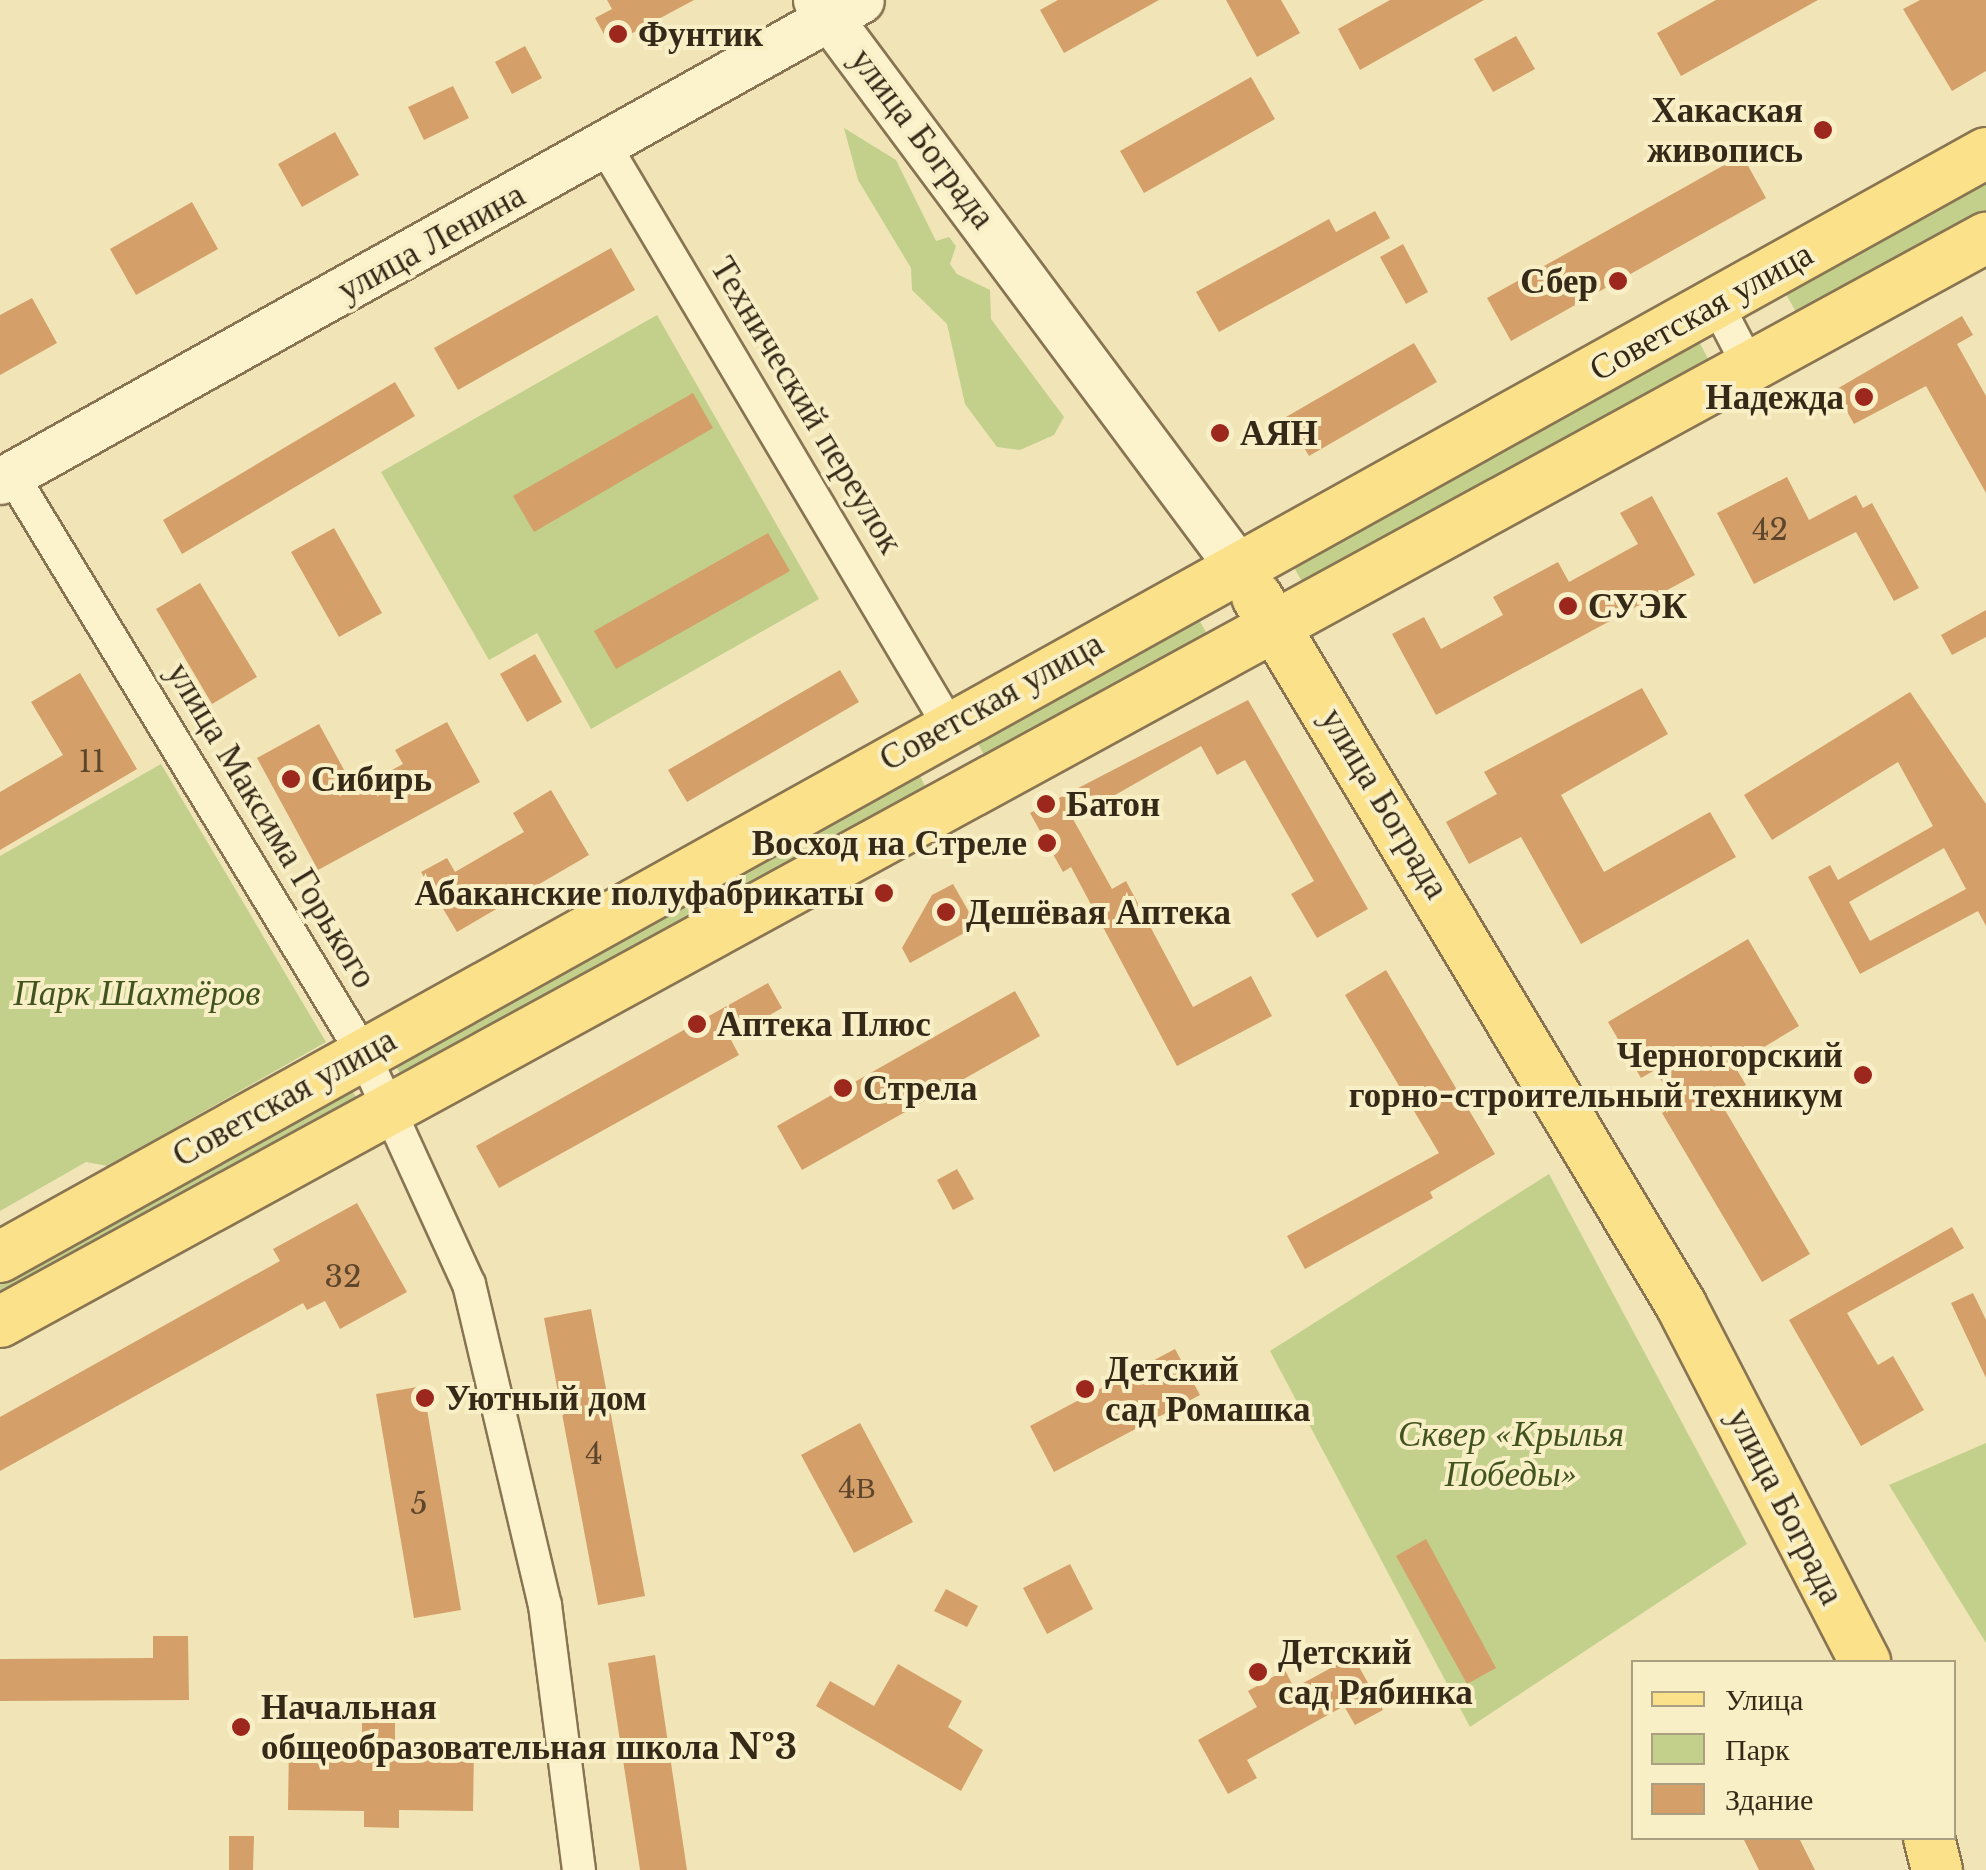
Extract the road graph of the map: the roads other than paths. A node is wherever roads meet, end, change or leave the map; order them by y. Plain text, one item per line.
1 (836, 6) edge
2 (605, 146) junction
3 (1986, 153) edge
4 (1986, 238) edge
5 (1716, 303) junction
6 (1751, 370) junction
7 (6, 478) edge
8 (1236, 564) junction
9 (1275, 624) junction
10 (938, 707) dead end
11 (363, 1052) junction
12 (392, 1109) junction
13 (0, 1257) edge
14 (0, 1322) edge
15 (1863, 1660) edge
16 (1930, 1840) edge
17 (579, 1870) edge
18 (1938, 1870) edge

1 - 2 street, улица Ленина
1 - 8 street, улица Бограда
2 - 7 street, улица Ленина
2 - 10 street, Технический переулок
3 - 5 main road, Советская улица
4 - 6 main road, Советская улица
5 - 6 street
5 - 8 main road, Советская улица
6 - 9 main road, Советская улица
7 - 11 street, улица Максима Горького
8 - 9 main road, улица Бограда
8 - 11 main road, Советская улица
9 - 12 main road, Советская улица
9 - 15 main road, улица Бограда
11 - 12 street, улица Максима Горького
11 - 13 main road, Советская улица
12 - 14 main road, Советская улица
12 - 17 street, улица Максима Горького
16 - 18 main road

